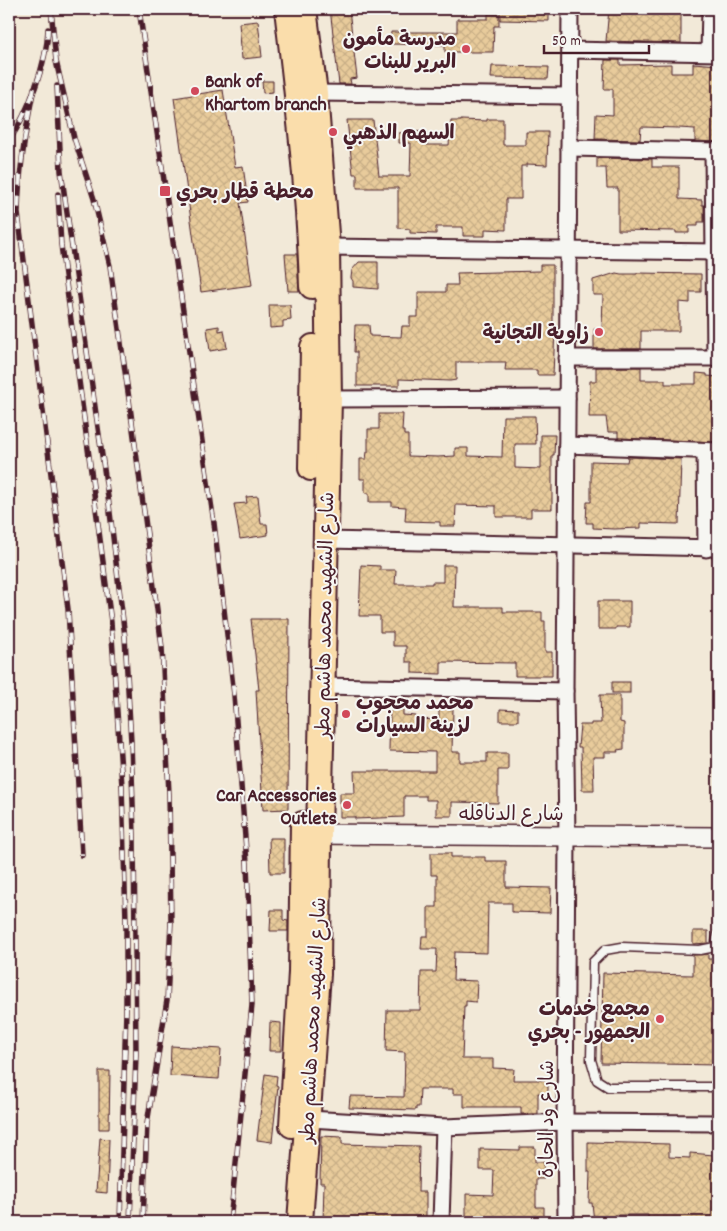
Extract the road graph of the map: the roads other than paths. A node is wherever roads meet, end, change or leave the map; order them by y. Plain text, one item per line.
1 (287, 9) edge
2 (304, 9) edge
3 (570, 9) edge
4 (710, 9) edge
5 (570, 50) junction
6 (714, 52) edge
7 (315, 93) junction
8 (570, 96) junction
9 (569, 148) junction
10 (716, 151) edge
11 (327, 247) junction
12 (568, 248) junction
13 (716, 252) edge
14 (567, 358) junction
15 (717, 358) edge
16 (567, 398) junction
17 (329, 399) junction
18 (567, 445) junction
19 (712, 451) edge
20 (326, 540) junction
21 (566, 546) junction
22 (712, 548) edge
23 (323, 686) junction
24 (565, 691) junction
25 (311, 834) junction
26 (567, 836) junction
27 (718, 837) edge
28 (718, 934) edge
29 (718, 1087) edge
30 (309, 1119) junction
31 (565, 1122) junction
32 (718, 1123) edge
33 (444, 1127) junction
34 (283, 1222) edge
35 (300, 1222) edge
36 (441, 1222) edge
37 (566, 1222) edge

1 - 25 main road, شارع الشهيد محمد هاشم مطر
2 - 7 main road, شارع الشهيد محمد هاشم مطر
3 - 5 street, شارع ود الحارة
4 - 6 street
5 - 6 street
5 - 8 street, شارع ود الحارة
7 - 8 street
7 - 11 main road, شارع الشهيد محمد هاشم مطر
8 - 9 street, شارع ود الحارة
9 - 10 street
9 - 12 street, شارع ود الحارة
10 - 13 street
11 - 12 street
11 - 17 main road, شارع الشهيد محمد هاشم مطر
12 - 13 street
12 - 14 street, شارع ود الحارة
13 - 15 street
14 - 15 street
14 - 16 street, شارع ود الحارة
16 - 17 street
16 - 18 street, شارع ود الحارة
17 - 20 main road, شارع الشهيد محمد هاشم مطر
18 - 19 street
18 - 21 street, شارع ود الحارة
19 - 22 street
20 - 21 street
20 - 23 main road, شارع الشهيد محمد هاشم مطر
21 - 22 street
21 - 24 street, شارع ود الحارة
23 - 24 street
23 - 25 main road, شارع الشهيد محمد هاشم مطر
24 - 26 street, شارع ود الحارة
25 - 26 street, شارع الدناقله
25 - 30 main road, شارع الشهيد محمد هاشم مطر
25 - 34 main road, شارع الشهيد محمد هاشم مطر
26 - 27 street, شارع الدناقله
26 - 31 street, شارع ود الحارة
28 - 29 lane
30 - 33 street
30 - 35 main road, شارع الشهيد محمد هاشم مطر
31 - 32 street
31 - 33 street
31 - 37 street, شارع ود الحارة
33 - 36 street

